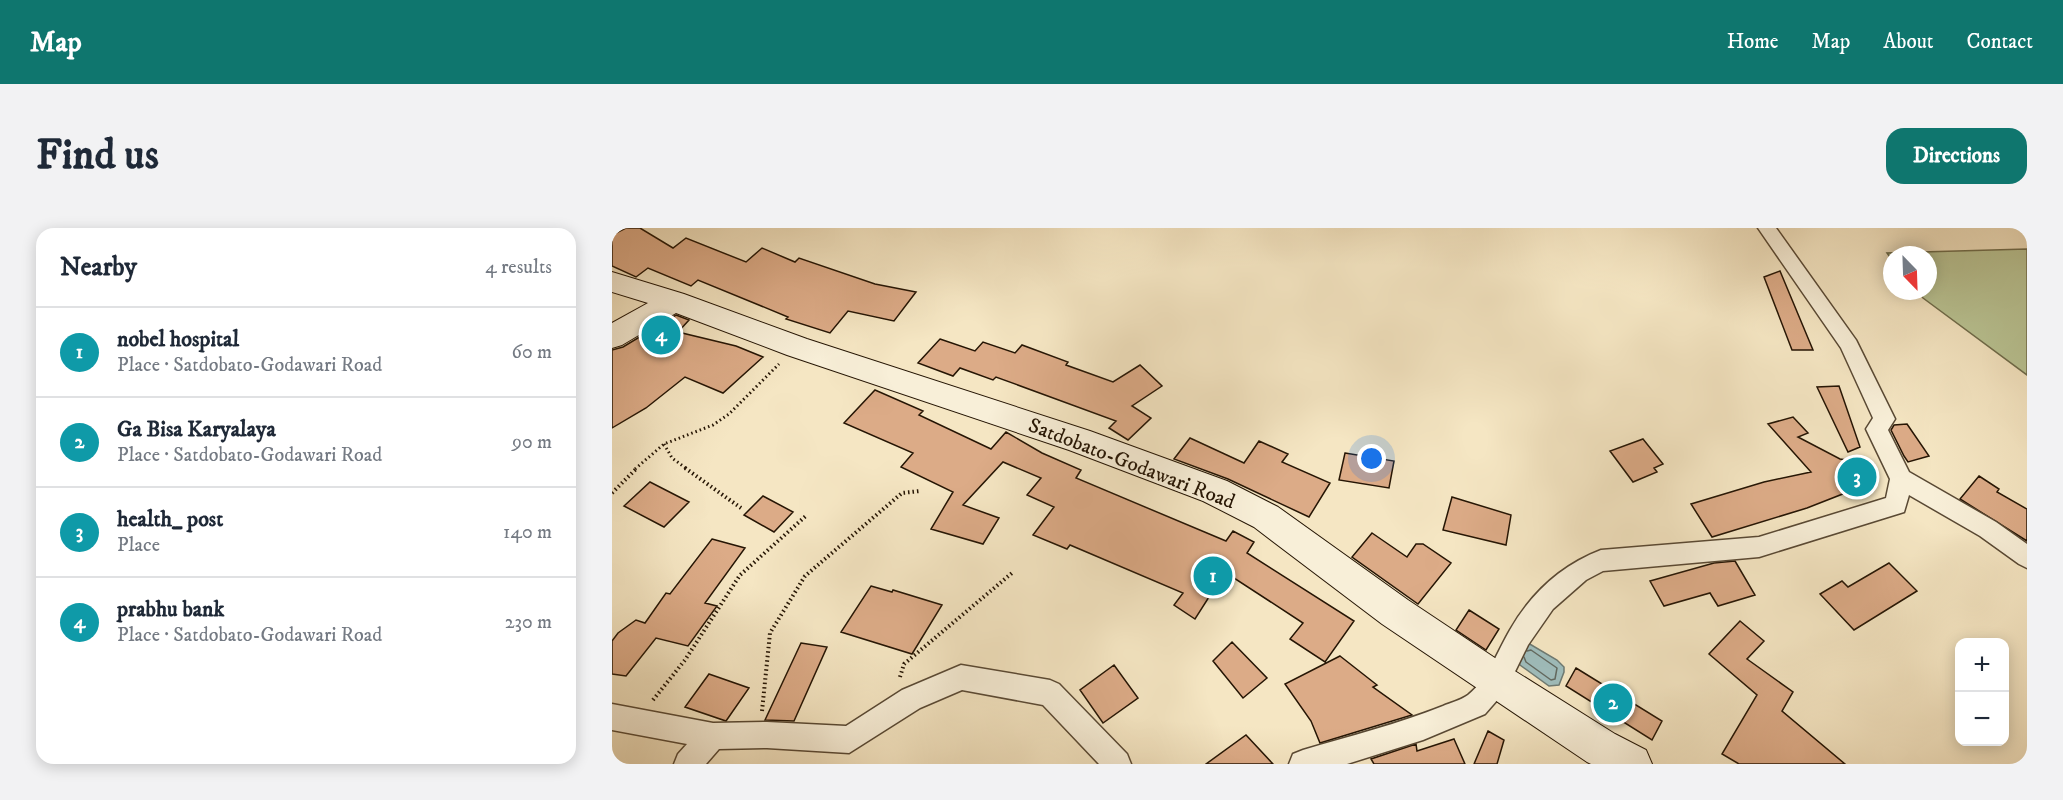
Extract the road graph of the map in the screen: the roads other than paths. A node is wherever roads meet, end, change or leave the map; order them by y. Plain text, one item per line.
1 (1767, 228) edge
2 (612, 282) edge
3 (674, 301) junction
4 (612, 338) edge
5 (1901, 479) junction
6 (2027, 557) edge
7 (1497, 681) junction
8 (624, 719) edge
9 (712, 736) junction
10 (687, 764) edge
11 (1117, 764) edge
12 (1303, 764) edge
13 (1632, 764) edge

1 - 5 street
2 - 3 street, Satdobato-Godawari Road
3 - 4 street
3 - 7 street, Satdobato-Godawari Road
5 - 6 street
5 - 7 street
7 - 12 street
7 - 13 street, Satdobato-Godawari Road
8 - 9 street
9 - 10 street
9 - 11 street

